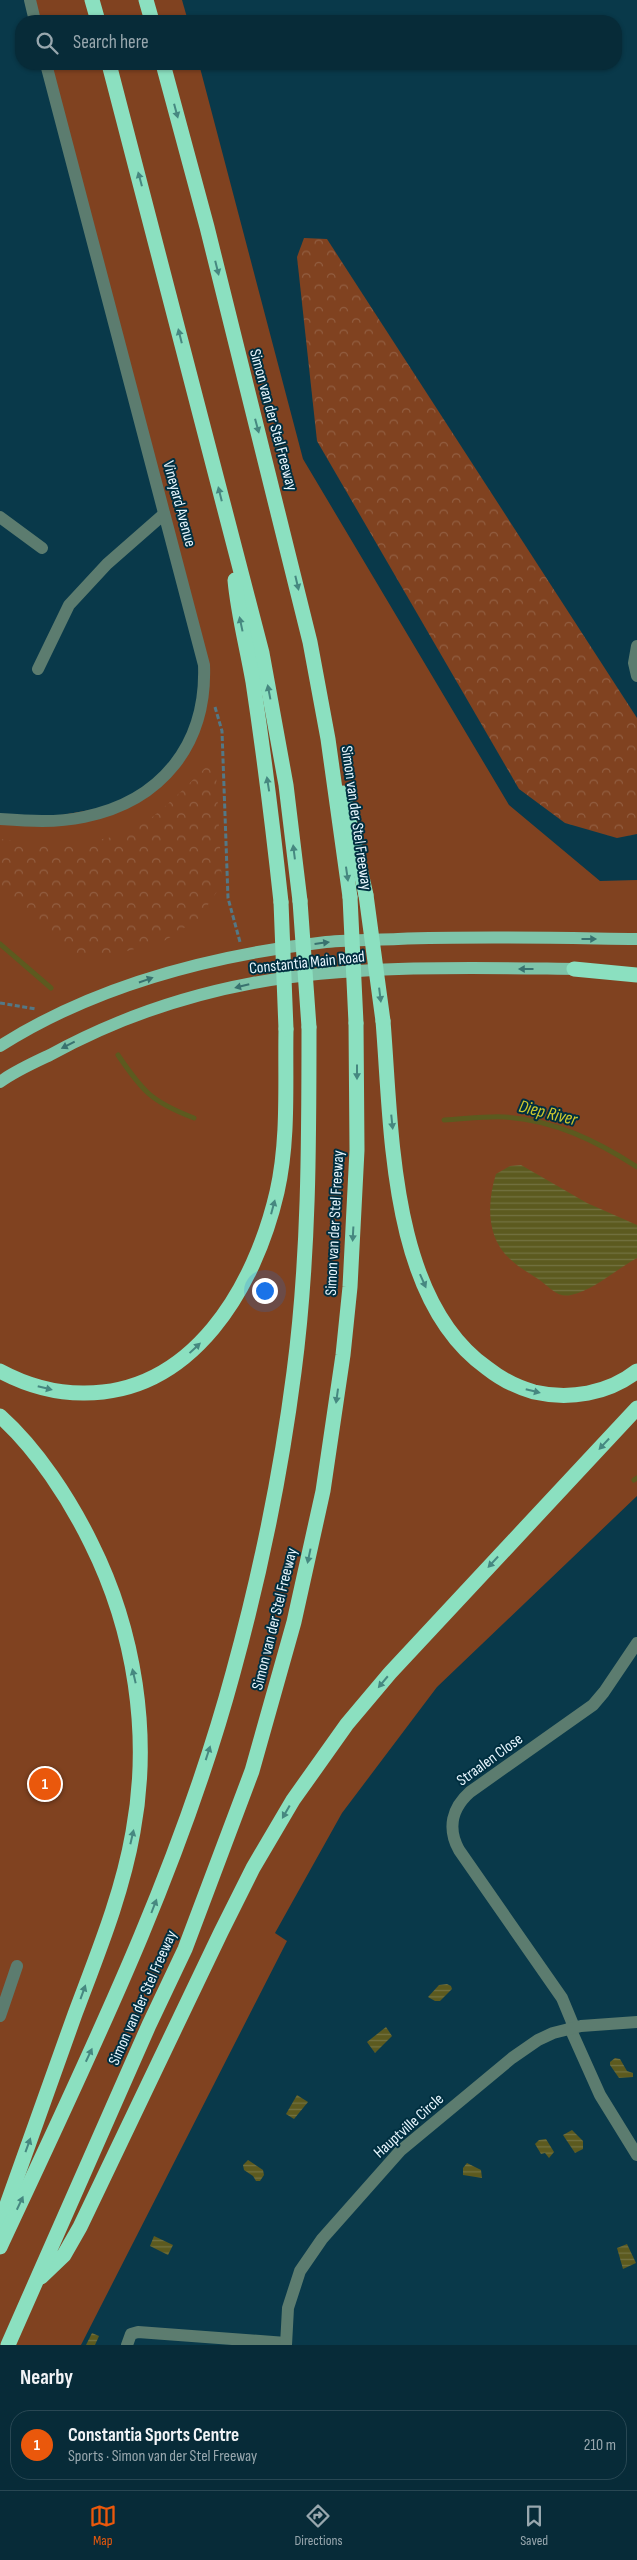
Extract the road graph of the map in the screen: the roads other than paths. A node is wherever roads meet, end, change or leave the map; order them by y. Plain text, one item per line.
1 (30, 0) edge
2 (92, 0) edge
3 (146, 0) edge
4 (34, 15) edge
5 (96, 15) edge
6 (150, 15) edge
7 (48, 70) edge
8 (111, 70) edge
9 (165, 70) edge
10 (164, 514) junction
11 (0, 517) edge
12 (232, 541) junction
13 (42, 548) dead end
14 (637, 646) edge
15 (38, 669) dead end
16 (637, 676) edge
17 (328, 739) junction
18 (0, 819) edge
19 (637, 939) edge
20 (574, 969) junction
21 (637, 970) edge
22 (637, 975) edge
23 (0, 1046) edge
24 (0, 1082) edge
25 (637, 1370) edge
26 (0, 1371) edge
27 (637, 1408) edge
28 (0, 1416) edge
29 (637, 1643) edge
30 (17, 1966) dead end
31 (0, 2016) edge
32 (637, 2022) edge
33 (572, 2028) junction
34 (637, 2155) edge
35 (0, 2224) edge
36 (0, 2247) edge
37 (37, 2280) junction
38 (286, 2344) edge
39 (8, 2345) edge
40 (127, 2345) edge

1 - 4 street
2 - 5 highway
3 - 6 highway
7 - 10 street, Vineyard Avenue
12 -> 8 highway, Simon van der Stel Freeway
9 -> 17 highway, Simon van der Stel Freeway
10 - 15 street
10 - 18 street, Vineyard Avenue
11 - 13 street
26 -> 12 highway, bridge
36 -> 12 highway, Simon van der Stel Freeway, bridge
14 - 16 street
17 -> 25 highway, bridge
17 -> 37 highway, Simon van der Stel Freeway, bridge
23 -> 19 main road, Constantia Main Road
20 - 21 main road, Constantia Main Road
20 - 22 highway
20 -> 24 main road, Constantia Main Road
27 -> 37 highway
35 -> 28 highway
29 - 33 street, Straalen Close
30 - 31 street
32 - 33 street, Hauptville Circle
33 - 34 street, Straalen Close
33 - 38 street, Hauptville Circle
37 - 39 highway, Simon van der Stel Freeway
38 - 40 street

